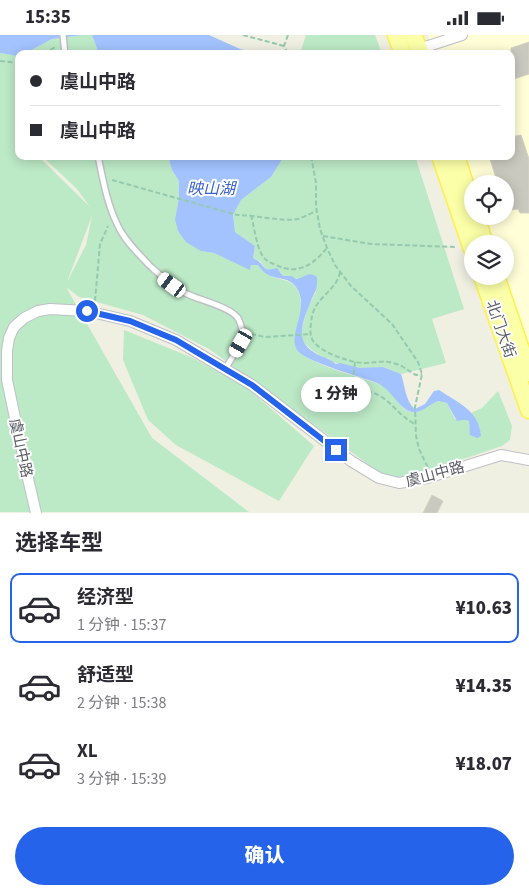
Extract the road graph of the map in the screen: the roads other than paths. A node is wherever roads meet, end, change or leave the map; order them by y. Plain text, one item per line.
1 (63, 35) edge
2 (396, 35) edge
3 (462, 35) edge
4 (418, 46) edge
5 (64, 50) edge
6 (402, 50) edge
7 (99, 160) edge
8 (441, 160) edge
9 (457, 160) edge
10 (464, 181) edge
11 (467, 235) edge
12 (485, 285) edge
13 (499, 285) edge
14 (225, 369) junction
15 (529, 373) edge
16 (529, 410) edge
17 (529, 460) edge
18 (36, 513) edge

1 - 5 lane
2 - 6 main road
3 - 4 street
7 - 14 lane
8 - 11 main road
9 - 10 main road
12 - 16 main road, 北门大街
13 - 15 main road, 北门大街
14 - 17 street, 虞山中路
14 - 18 street, 虞山中路

